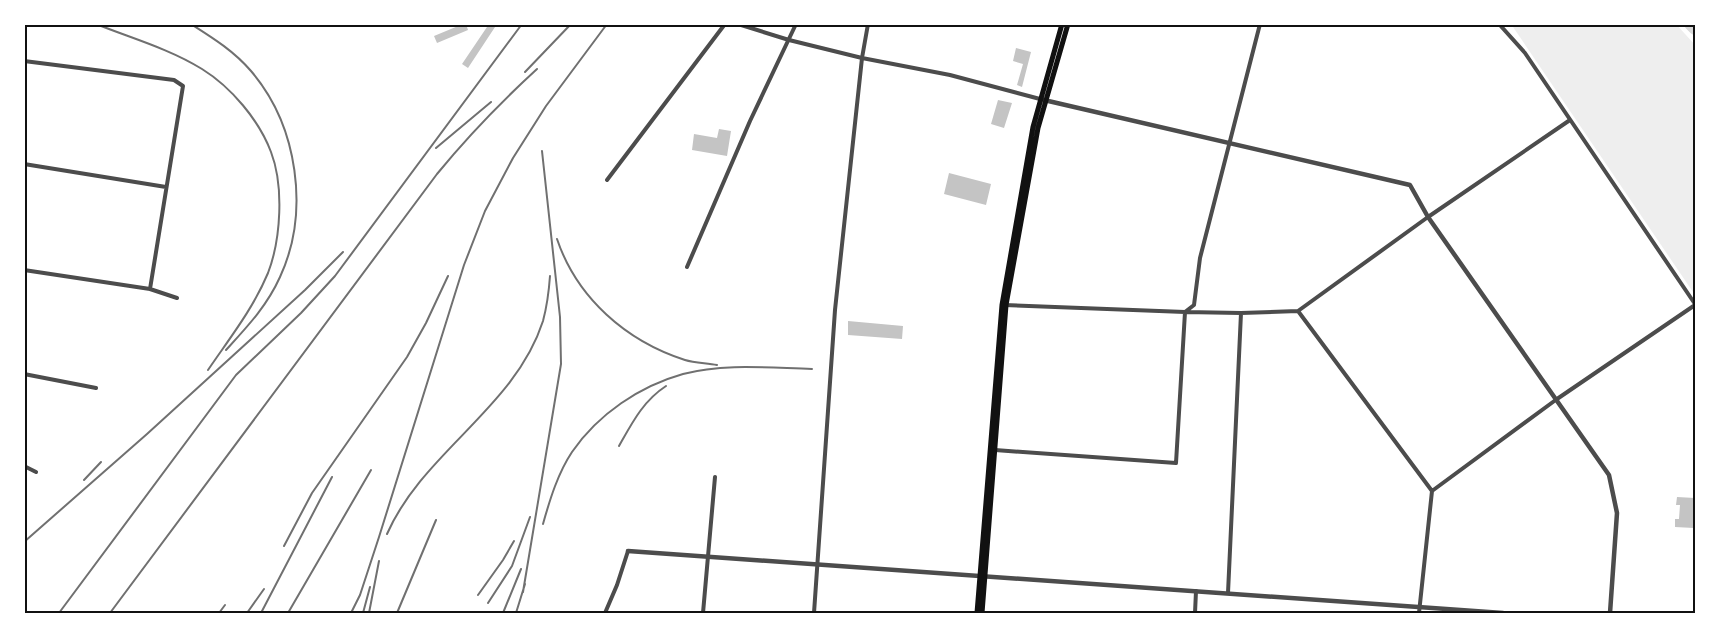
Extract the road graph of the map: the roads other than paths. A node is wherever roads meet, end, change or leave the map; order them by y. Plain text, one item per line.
1 (725, 24) edge
2 (738, 24) edge
3 (795, 24) edge
4 (868, 24) edge
5 (1062, 24) edge
6 (1068, 24) edge
7 (1260, 24) edge
8 (1499, 24) edge
9 (789, 40) junction
10 (862, 58) junction
11 (24, 61) edge
12 (1043, 99) junction
13 (1569, 120) junction
14 (1231, 142) junction
15 (24, 164) edge
16 (607, 180) dead end
17 (166, 187) junction
18 (1428, 217) junction
19 (687, 267) dead end
20 (24, 270) edge
21 (150, 289) junction
22 (177, 298) dead end
23 (1695, 304) edge
24 (1004, 305) junction
25 (1298, 311) junction
26 (1185, 312) junction
27 (1241, 313) junction
28 (24, 375) edge
29 (96, 388) dead end
30 (1557, 399) junction
31 (995, 450) junction
32 (24, 466) edge
33 (36, 471) dead end
34 (715, 477) dead end
35 (1432, 491) junction
36 (628, 551) joint
37 (709, 557) junction
38 (819, 567) junction
39 (982, 578) junction
40 (1196, 591) junction
41 (1228, 593) junction
42 (1419, 610) edge
43 (605, 613) edge
44 (703, 613) edge
45 (814, 613) edge
46 (976, 613) edge
47 (982, 613) edge
48 (1195, 613) edge
49 (1503, 613) edge
50 (1610, 613) edge

1 - 16 street
2 - 9 street
3 - 9 street
4 - 10 street
5 - 12 main road
6 - 12 main road
7 - 14 street
8 - 13 street
9 - 10 street
9 - 19 street
10 - 12 street
10 - 38 street
11 - 17 street
12 - 14 street
12 - 24 main road
13 - 18 street
13 - 23 street
14 - 18 street
14 - 26 street
15 - 17 street
17 - 21 street
18 - 25 street
18 - 30 street
20 - 21 street
21 - 22 street
23 - 30 street
24 - 26 street
24 - 31 main road
24 - 39 main road
25 - 27 street
25 - 35 street
26 - 27 street
26 - 31 street
27 - 41 street
28 - 29 street
30 - 35 street
30 - 50 street
31 - 39 main road
32 - 33 street
34 - 37 street
35 - 42 street
36 - 37 street
36 - 43 street
37 - 38 street
37 - 44 street
38 - 39 street
38 - 45 street
39 - 40 street
39 - 46 main road
39 - 47 main road
40 - 41 street
40 - 48 street
41 - 42 street
42 - 49 street

